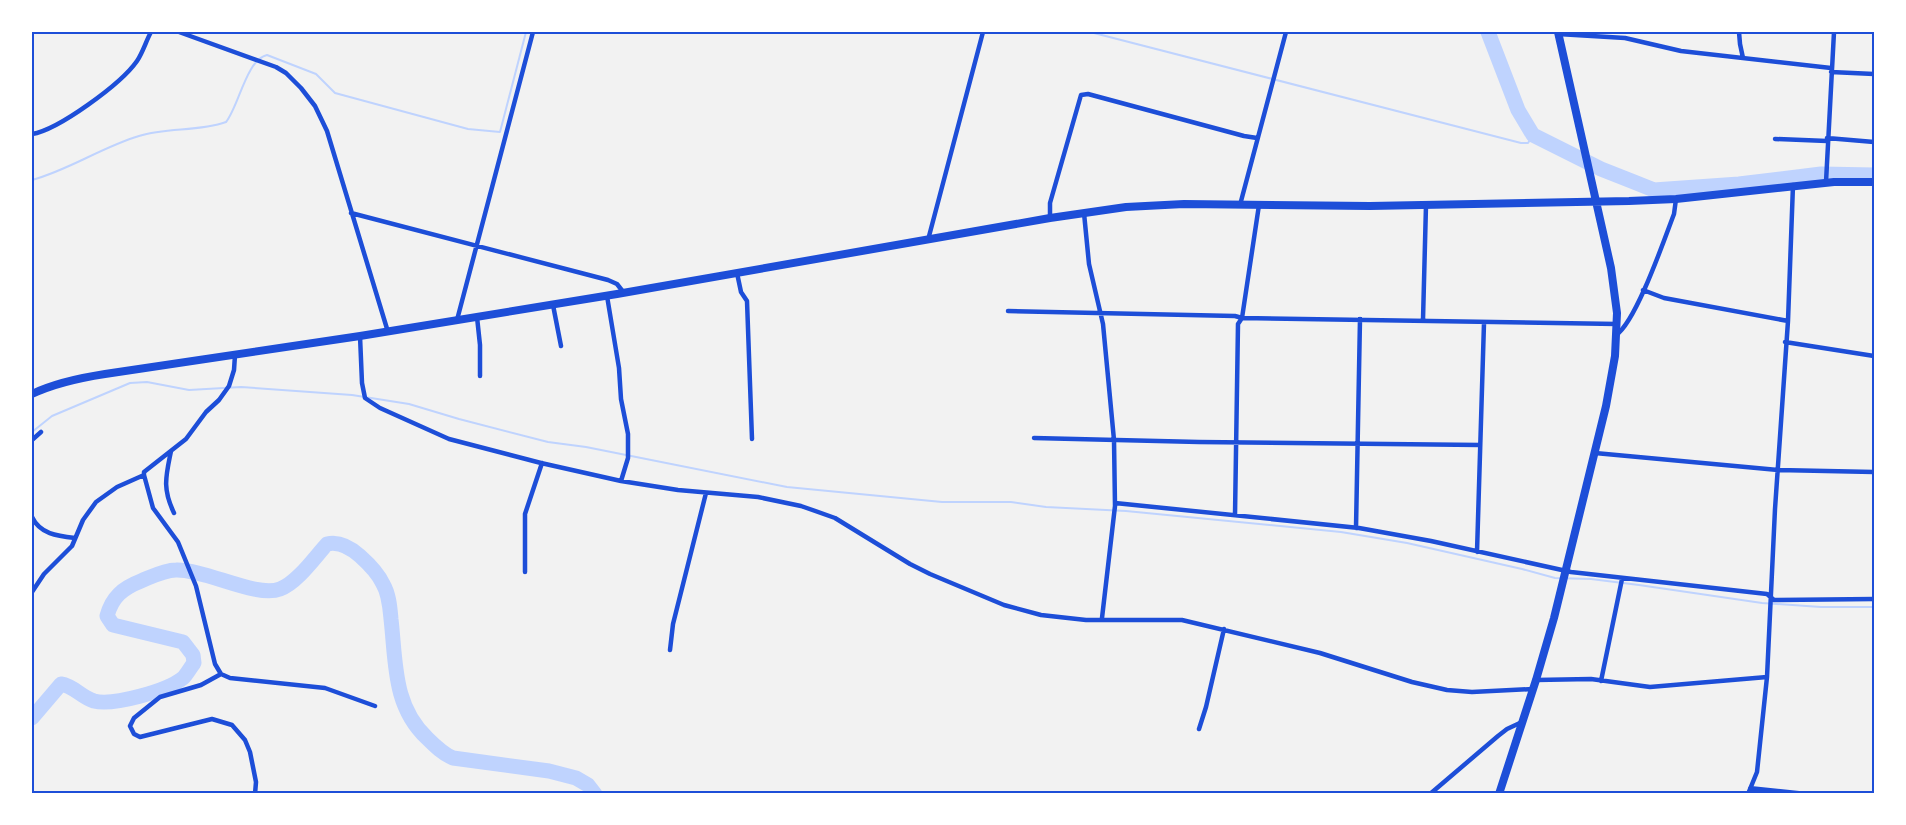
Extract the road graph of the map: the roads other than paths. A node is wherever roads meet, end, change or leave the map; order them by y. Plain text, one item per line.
1 (151, 32) edge
2 (179, 32) edge
3 (533, 32) edge
4 (983, 32) edge
5 (1286, 32) edge
6 (1739, 32) edge
7 (1834, 32) edge
8 (1558, 33) edge
9 (1626, 35) edge
10 (1743, 58) junction
11 (1831, 70) junction
12 (1875, 74) edge
13 (32, 134) edge
14 (1257, 138) junction
15 (1775, 139) dead end
16 (1827, 140) junction
17 (1875, 142) edge
18 (1826, 182) junction
19 (1875, 182) edge
20 (1793, 185) junction
21 (1676, 199) junction
22 (1597, 202) junction
23 (1240, 205) junction
24 (1259, 205) junction
25 (1426, 205) junction
26 (351, 213) junction
27 (1084, 213) junction
28 (1050, 218) junction
29 (928, 240) junction
30 (476, 245) junction
31 (737, 273) junction
32 (1643, 290) junction
33 (624, 293) junction
34 (607, 296) junction
35 (553, 305) junction
36 (1008, 311) dead end
37 (1102, 313) junction
38 (477, 317) junction
39 (1242, 318) junction
40 (1360, 319) junction
41 (457, 320) junction
42 (1423, 320) junction
43 (1788, 321) junction
44 (1484, 323) junction
45 (1617, 324) junction
46 (388, 332) junction
47 (1616, 335) junction
48 (360, 336) junction
49 (1785, 342) junction
50 (561, 346) dead end
51 (235, 355) junction
52 (1875, 356) edge
53 (480, 376) dead end
54 (32, 394) edge
55 (41, 432) dead end
56 (1034, 438) dead end
57 (752, 439) dead end
58 (32, 440) edge
59 (1114, 440) junction
60 (1237, 442) junction
61 (1356, 443) junction
62 (1480, 445) junction
63 (171, 451) junction
64 (1595, 453) junction
65 (542, 463) junction
66 (1778, 470) junction
67 (1875, 472) edge
68 (144, 475) junction
69 (621, 481) junction
70 (706, 492) junction
71 (1115, 503) junction
72 (174, 513) dead end
73 (1235, 515) junction
74 (32, 517) edge
75 (1356, 528) junction
76 (75, 538) junction
77 (1478, 552) junction
78 (1566, 571) junction
79 (525, 572) dead end
80 (1622, 579) junction
81 (32, 592) edge
82 (1770, 597) junction
83 (1875, 599) edge
84 (1102, 618) junction
85 (1224, 629) junction
86 (670, 650) dead end
87 (221, 674) junction
88 (1767, 677) junction
89 (1536, 680) junction
90 (1601, 681) junction
91 (1533, 689) junction
92 (375, 706) dead end
93 (1522, 722) junction
94 (1199, 729) dead end
95 (1750, 791) edge
96 (255, 794) edge
97 (1430, 794) edge
98 (1499, 794) edge
99 (1799, 794) edge

1 - 13 street
2 - 26 street
3 - 30 street
4 - 29 street
5 - 14 street
6 - 10 street
7 - 11 street
8 - 9 street
8 - 22 main road
9 - 10 street
10 - 11 street
11 - 12 street
11 - 16 street
14 - 23 street
14 - 28 street
15 - 16 street
16 - 17 street
16 - 18 street
18 - 19 main road
18 - 20 main road
20 - 21 main road
20 - 43 street
21 - 22 main road
21 - 32 street
22 - 25 main road
22 - 45 main road
23 - 24 main road
23 - 27 main road
24 - 25 main road
24 - 39 street
25 - 42 street
26 - 30 street
26 - 46 street
27 - 28 main road
27 - 37 street
28 - 29 main road
29 - 31 main road
30 - 33 street
30 - 41 street
31 - 33 main road
31 - 57 street
32 - 43 street
32 - 47 street
33 - 34 main road
34 - 35 main road
34 - 69 street
35 - 38 main road
35 - 50 street
36 - 37 street
37 - 39 street
37 - 59 street
38 - 41 main road
38 - 53 street
39 - 40 street
39 - 60 street
40 - 42 street
40 - 61 street
41 - 46 main road
42 - 44 street
43 - 49 street
44 - 45 street
44 - 62 street
45 - 47 main road
46 - 48 main road
47 - 64 main road
48 - 51 main road
48 - 65 street
49 - 52 street
49 - 66 street
51 - 54 main road
51 - 63 street
55 - 58 street
56 - 59 street
59 - 60 street
59 - 71 street
60 - 61 street
60 - 73 street
61 - 62 street
61 - 75 street
62 - 77 street
63 - 68 street
63 - 72 street
64 - 66 street
64 - 78 main road
65 - 69 street
65 - 79 street
66 - 67 street
66 - 82 street
68 - 76 street
68 - 87 street
69 - 70 street
70 - 84 street
70 - 86 street
71 - 73 street
71 - 84 street
73 - 75 street
74 - 76 street
75 - 77 street
76 - 81 street
77 - 78 street
78 - 80 street
78 - 89 main road
80 - 82 street
80 - 90 street
82 - 83 street
82 - 88 street
84 - 85 street
85 - 91 street
85 - 94 street
87 - 92 street
87 - 96 street
88 - 90 street
88 - 95 street
89 - 90 street
89 - 91 main road
91 - 93 main road
93 - 97 street
93 - 98 main road
95 - 99 street

